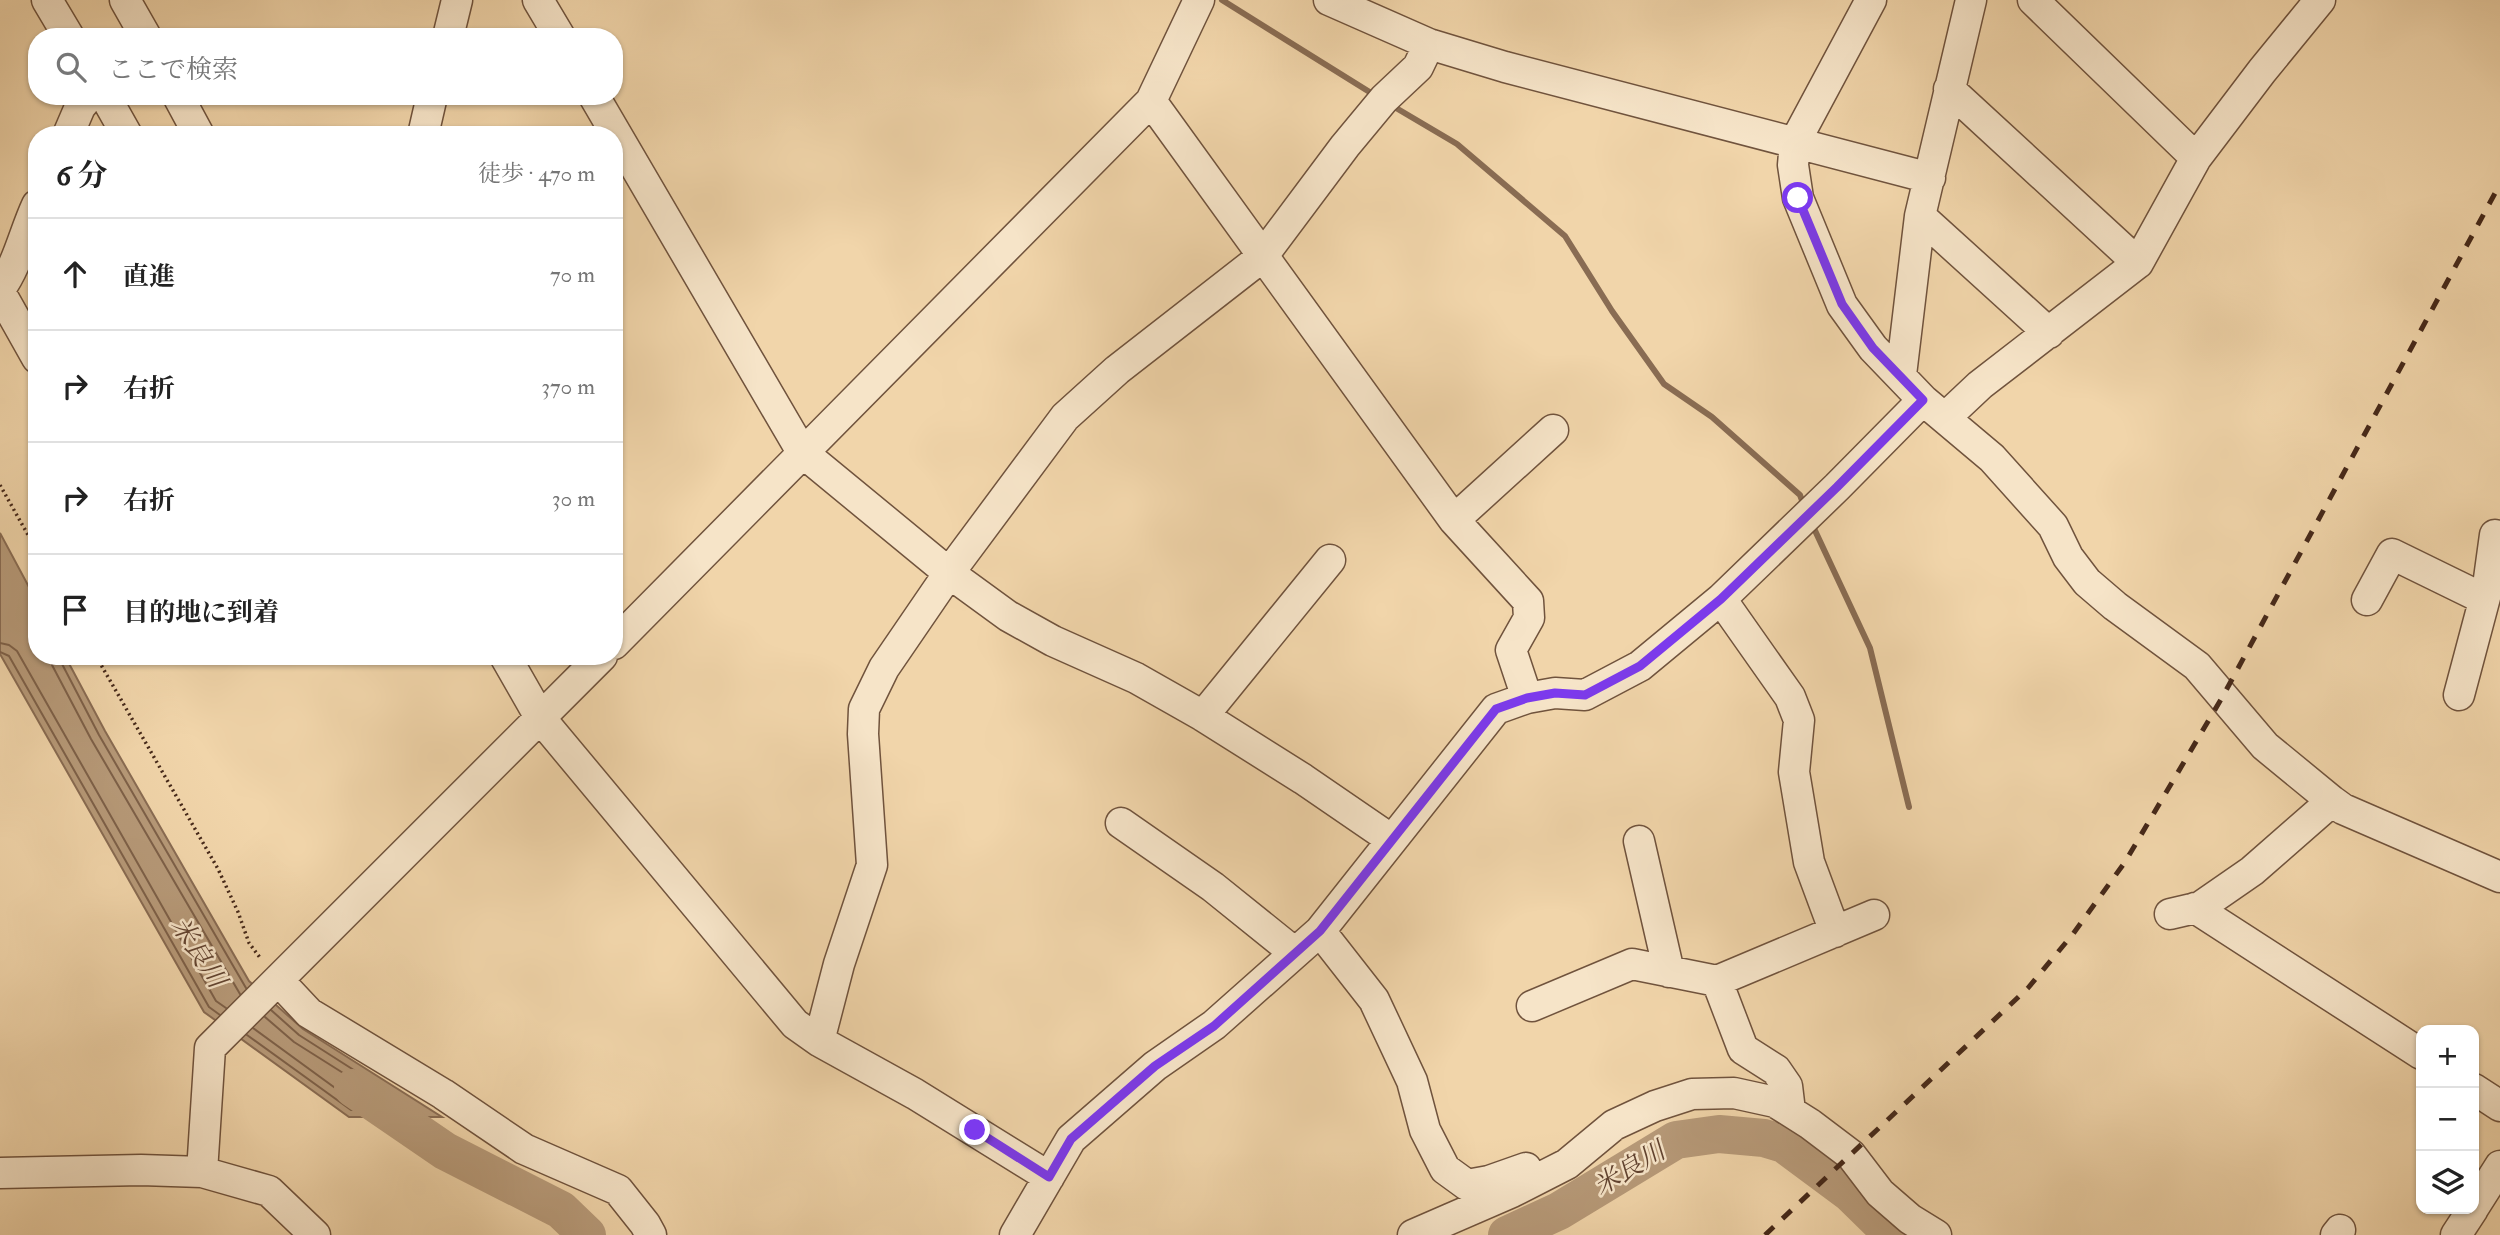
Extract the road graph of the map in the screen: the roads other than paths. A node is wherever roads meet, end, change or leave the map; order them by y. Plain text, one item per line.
1 (47, 0) edge
2 (125, 0) edge
3 (457, 0) edge
4 (538, 0) edge
5 (1199, 0) edge
6 (1329, 0) edge
7 (1871, 0) edge
8 (1971, 0) edge
9 (2033, 0) edge
10 (2320, 0) edge
11 (64, 28) edge
12 (141, 28) edge
13 (450, 28) edge
14 (555, 28) edge
15 (1429, 44) junction
16 (1950, 89) junction
17 (1151, 101) junction
18 (82, 105) edge
19 (109, 105) edge
20 (183, 105) edge
21 (430, 105) edge
22 (599, 105) edge
23 (72, 126) edge
24 (122, 126) edge
25 (194, 126) edge
26 (425, 126) edge
27 (611, 126) edge
28 (1795, 142) junction
29 (623, 146) edge
30 (2196, 158) junction
31 (1930, 178) junction
32 (1920, 216) junction
33 (28, 224) edge
34 (1262, 257) junction
35 (2138, 263) junction
36 (0, 291) edge
37 (2049, 333) junction
38 (28, 342) edge
39 (1901, 375) junction
40 (1935, 408) junction
41 (1553, 430) dead end
42 (802, 453) junction
43 (1454, 520) junction
44 (2495, 535) dead end
45 (1330, 560) dead end
46 (949, 573) junction
47 (2491, 591) edge
48 (1721, 599) junction
49 (2367, 600) dead end
50 (623, 635) edge
51 (510, 665) edge
52 (593, 665) edge
53 (2459, 695) dead end
54 (1527, 698) junction
55 (1203, 716) junction
56 (541, 719) junction
57 (2332, 801) junction
58 (1121, 824) dead end
59 (1392, 840) junction
60 (1639, 841) dead end
61 (2500, 877) edge
62 (1874, 915) dead end
63 (1320, 931) junction
64 (1835, 932) junction
65 (1295, 953) junction
66 (1669, 972) junction
67 (278, 981) junction
68 (1717, 981) junction
69 (1532, 1006) dead end
70 (819, 1041) junction
71 (2416, 1051) edge
72 (2479, 1092) edge
73 (2500, 1106) edge
74 (1790, 1111) junction
75 (1567, 1164) junction
76 (2500, 1166) edge
77 (202, 1172) junction
78 (0, 1173) edge
79 (1049, 1177) junction
80 (2479, 1199) edge
81 (2469, 1214) edge
82 (315, 1235) edge
83 (651, 1235) edge
84 (1015, 1235) edge
85 (1413, 1235) edge
86 (1936, 1235) edge
87 (2456, 1235) edge

1 - 11 street
2 - 12 street
3 - 13 street
4 - 14 street
5 - 17 street
6 - 15 street
7 - 28 street
8 - 16 street
9 - 30 street
10 - 30 street
15 - 28 street
15 - 34 street
16 - 31 street
16 - 35 street
17 - 34 street
17 - 42 street
18 - 23 street
19 - 24 street
20 - 25 street
21 - 26 street
22 - 27 street
28 - 31 street
28 - 39 street
29 - 42 street
30 - 35 street
31 - 32 street
32 - 37 street
32 - 39 street
33 - 36 street
34 - 43 street
34 - 46 street
35 - 37 street
36 - 38 street
37 - 40 street
39 - 40 street
40 - 48 street
40 - 57 street
41 - 43 street
42 - 46 street
42 - 50 street
43 - 54 street
44 - 47 street
45 - 55 street
46 - 55 street
46 - 70 street
47 - 49 street
47 - 53 street
48 - 54 street
48 - 64 street
51 - 56 street
52 - 56 street
54 - 59 street
55 - 59 street
56 - 67 street
56 - 70 street
57 - 61 street
57 - 71 street
58 - 65 street
59 - 63 street
60 - 66 street
62 - 64 street
63 - 65 street
63 - 75 street
64 - 68 street
65 - 79 street
66 - 68 street
66 - 69 street
67 - 77 street
67 - 83 street
68 - 74 street
70 - 79 street
72 - 73 street
74 - 75 street
74 - 86 street
75 - 85 street
76 - 80 street
77 - 78 street
77 - 82 street
79 - 84 street
81 - 87 street

